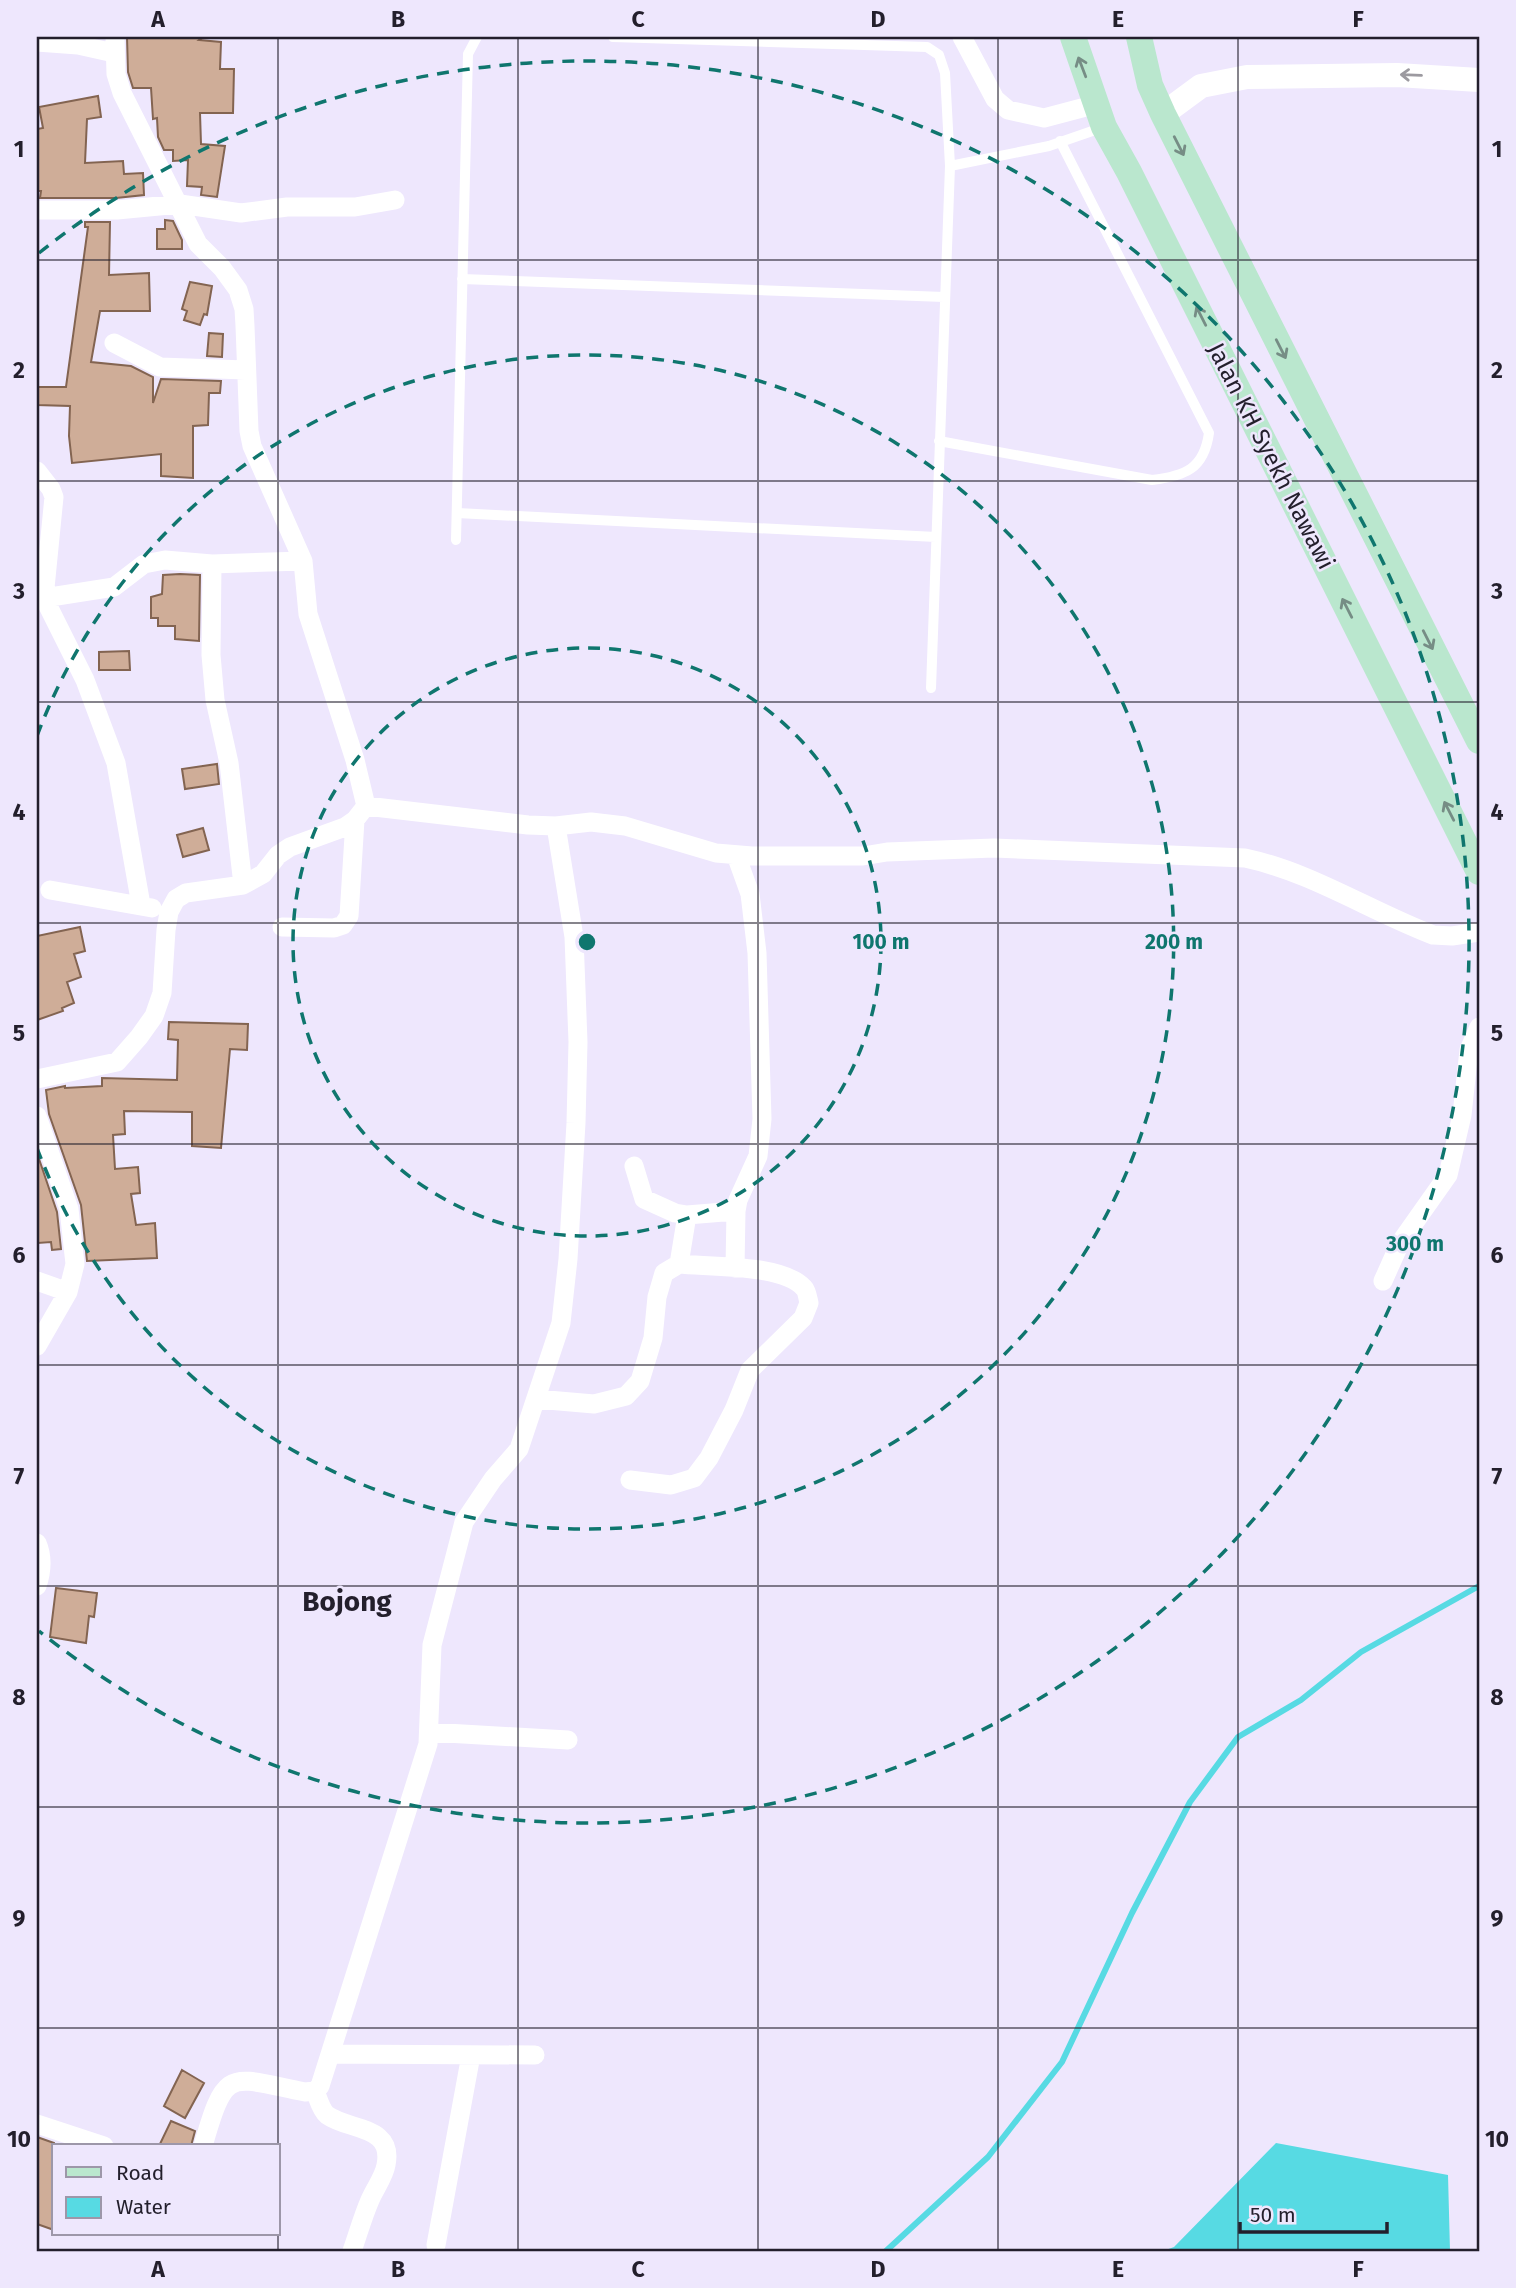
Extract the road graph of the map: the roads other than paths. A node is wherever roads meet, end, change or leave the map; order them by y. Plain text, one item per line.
1 (477, 37) edge
2 (613, 37) edge
3 (962, 37) edge
4 (1073, 37) edge
5 (1139, 37) edge
6 (37, 42) edge
7 (114, 45) edge
8 (1479, 79) edge
9 (1163, 114) junction
10 (1100, 115) junction
11 (1060, 141) junction
12 (950, 166) junction
13 (395, 200) dead end
14 (180, 204) junction
15 (37, 210) edge
16 (462, 279) junction
17 (944, 298) junction
18 (114, 343) dead end
19 (246, 370) junction
20 (939, 441) junction
21 (37, 471) edge
22 (457, 513) junction
23 (936, 537) junction
24 (456, 540) dead end
25 (303, 561) junction
26 (212, 564) junction
27 (40, 599) edge
28 (931, 688) dead end
29 (1479, 741) edge
30 (361, 813) junction
31 (556, 826) junction
32 (736, 855) junction
33 (1479, 872) edge
34 (243, 885) junction
35 (50, 890) dead end
36 (141, 905) junction
37 (169, 912) junction
38 (282, 927) dead end
39 (1479, 932) edge
40 (1479, 1027) edge
41 (37, 1079) edge
42 (37, 1116) edge
43 (634, 1166) dead end
44 (736, 1211) junction
45 (687, 1215) junction
46 (679, 1264) junction
47 (735, 1268) junction
48 (37, 1281) edge
49 (1383, 1281) dead end
50 (68, 1292) junction
51 (37, 1346) edge
52 (536, 1399) junction
53 (630, 1480) dead end
54 (37, 1542) edge
55 (37, 1586) edge
56 (429, 1732) junction
57 (568, 1740) dead end
58 (330, 2054) junction
59 (471, 2055) junction
60 (535, 2055) dead end
61 (315, 2091) junction
62 (37, 2124) edge
63 (98, 2144) edge
64 (205, 2144) edge
65 (436, 2245) dead end
66 (352, 2251) edge

1 - 16 lane
2 - 12 lane
3 - 10 street
10 -> 4 main road, Jalan KH Syekh Nawawi
5 - 9 main road
6 - 7 street
7 - 14 street
8 -> 9 street
9 -> 29 main road
10 - 11 lane
33 -> 10 main road, Jalan KH Syekh Nawawi
11 - 12 lane
11 - 20 lane
12 - 17 lane
13 - 14 street
14 - 15 street
14 - 19 street
16 - 17 lane
16 - 22 lane
17 - 20 lane
18 - 19 street
19 - 25 street
20 - 23 lane
21 - 27 street
22 - 23 lane
22 - 24 lane
23 - 28 lane
25 - 26 street
25 - 30 street
26 - 27 street
26 - 34 street
27 - 36 street
30 - 31 street
30 - 34 street
30 - 38 street
31 - 32 street
31 - 52 street
32 - 39 street
32 - 44 street
34 - 37 street
35 - 36 street
36 - 37 street
37 - 41 street
40 - 49 street
42 - 50 street
43 - 45 street
44 - 45 street
44 - 47 street
45 - 46 street
46 - 47 street
46 - 52 street
47 - 53 street
48 - 50 street
50 - 51 street
52 - 56 street
54 - 55 street
56 - 57 street
56 - 58 street
58 - 59 street
58 - 61 street
59 - 60 street
59 - 65 street
61 - 64 street
61 - 66 street
62 - 63 street

